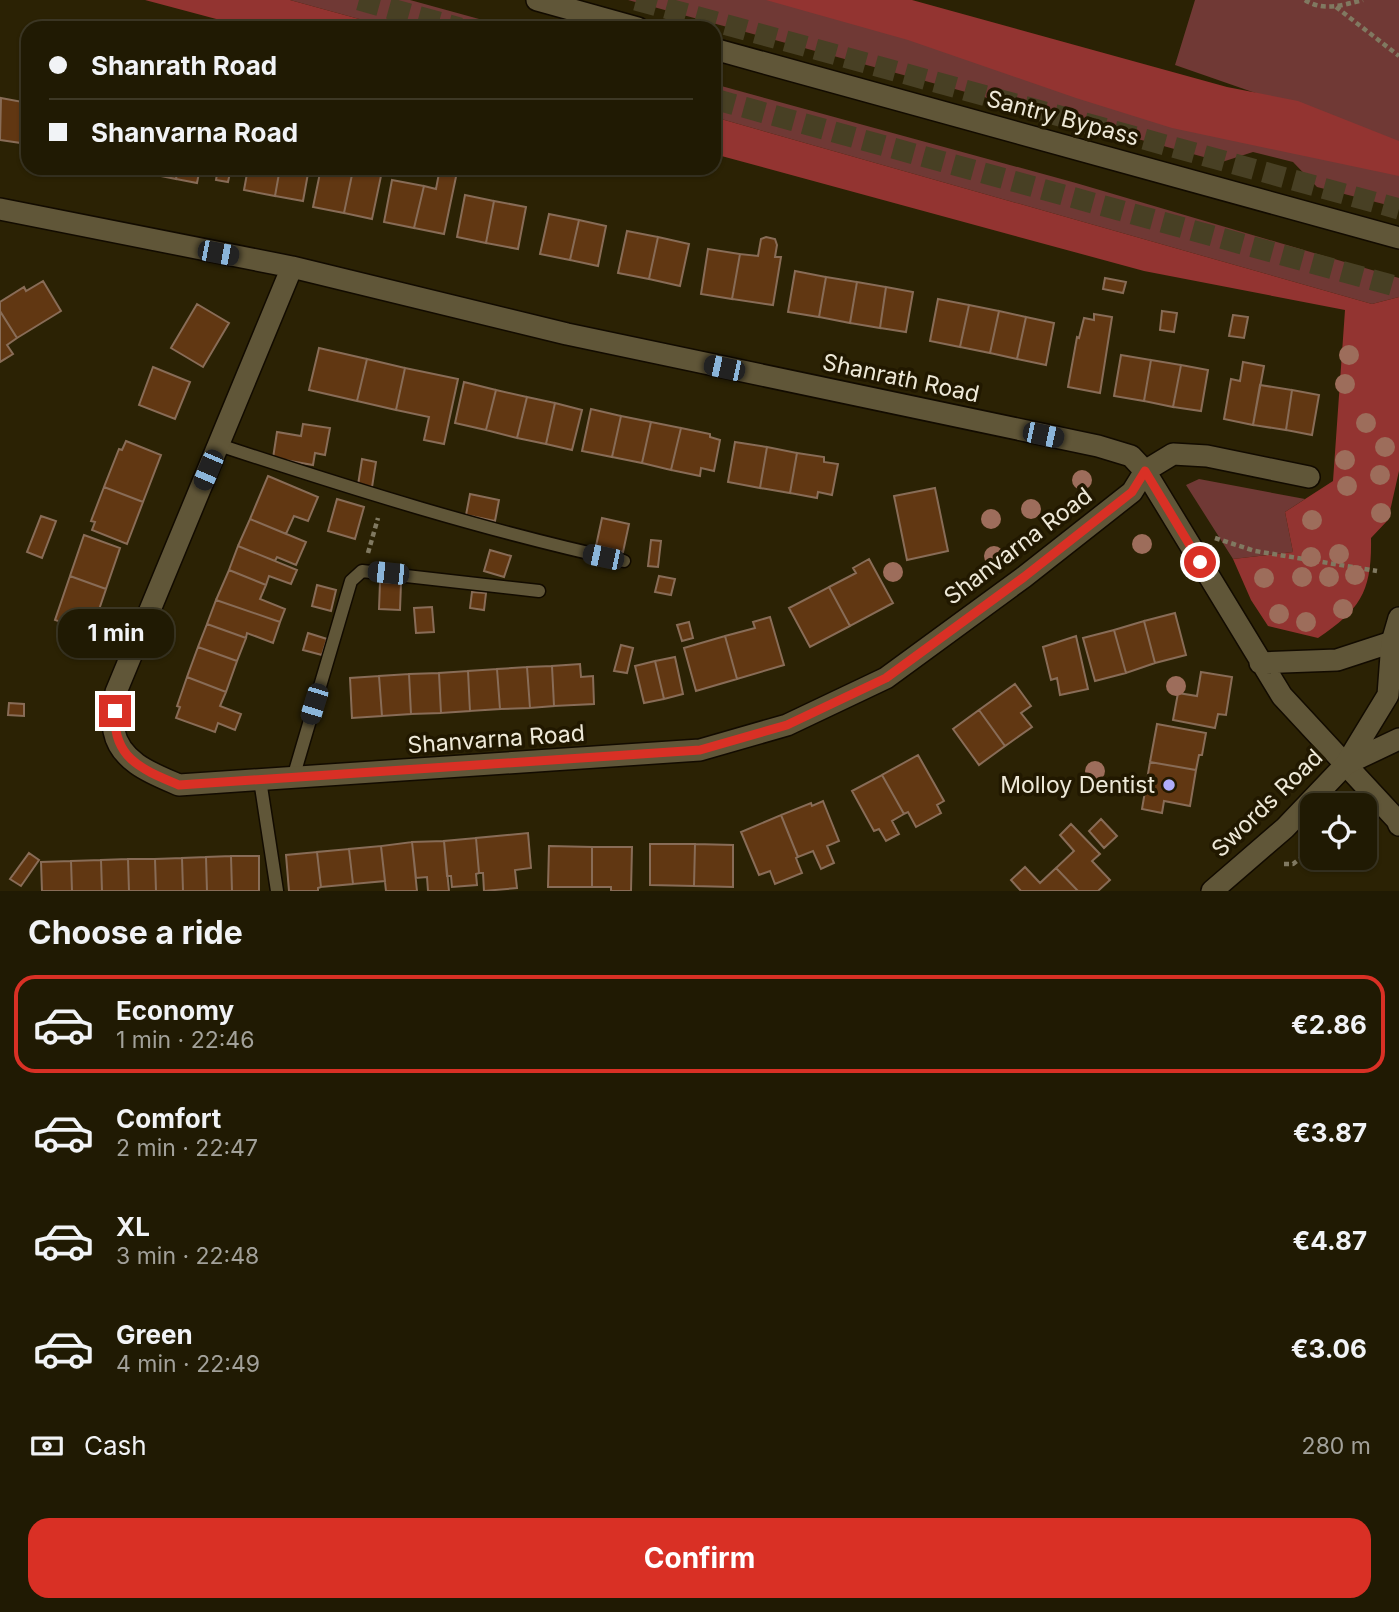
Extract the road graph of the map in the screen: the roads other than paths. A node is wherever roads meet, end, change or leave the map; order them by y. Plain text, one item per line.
1 (537, 0) edge
2 (613, 21) edge
3 (721, 51) edge
4 (0, 209) edge
5 (1399, 238) edge
6 (292, 267) junction
7 (219, 445) junction
8 (1145, 471) junction
9 (1309, 477) dead end
10 (624, 561) dead end
11 (539, 591) dead end
12 (1399, 618) edge
13 (1392, 642) junction
14 (1261, 663) junction
15 (1399, 739) edge
16 (1346, 764) junction
17 (293, 778) junction
18 (260, 780) junction
19 (1399, 825) edge
20 (277, 891) edge
21 (1212, 891) edge

1 - 2 street
3 - 5 street, Santry Bypass
4 - 6 street, Shanrath Road
6 - 7 street, Shanvarna Road
6 - 8 street, Shanrath Road
7 - 10 lane
7 - 18 street, Shanvarna Road
8 - 9 street, Shanvarna Road
8 - 14 street, Shanrath Road
8 - 17 street, Shanvarna Road
11 - 17 lane
12 - 13 street
13 - 14 street
13 - 16 street
14 - 16 street, Shanrath Road
15 - 16 street, Swords Road
16 - 19 street, Shanrath Road
16 - 21 street, Swords Road
17 - 18 street, Shanvarna Road
18 - 20 lane

